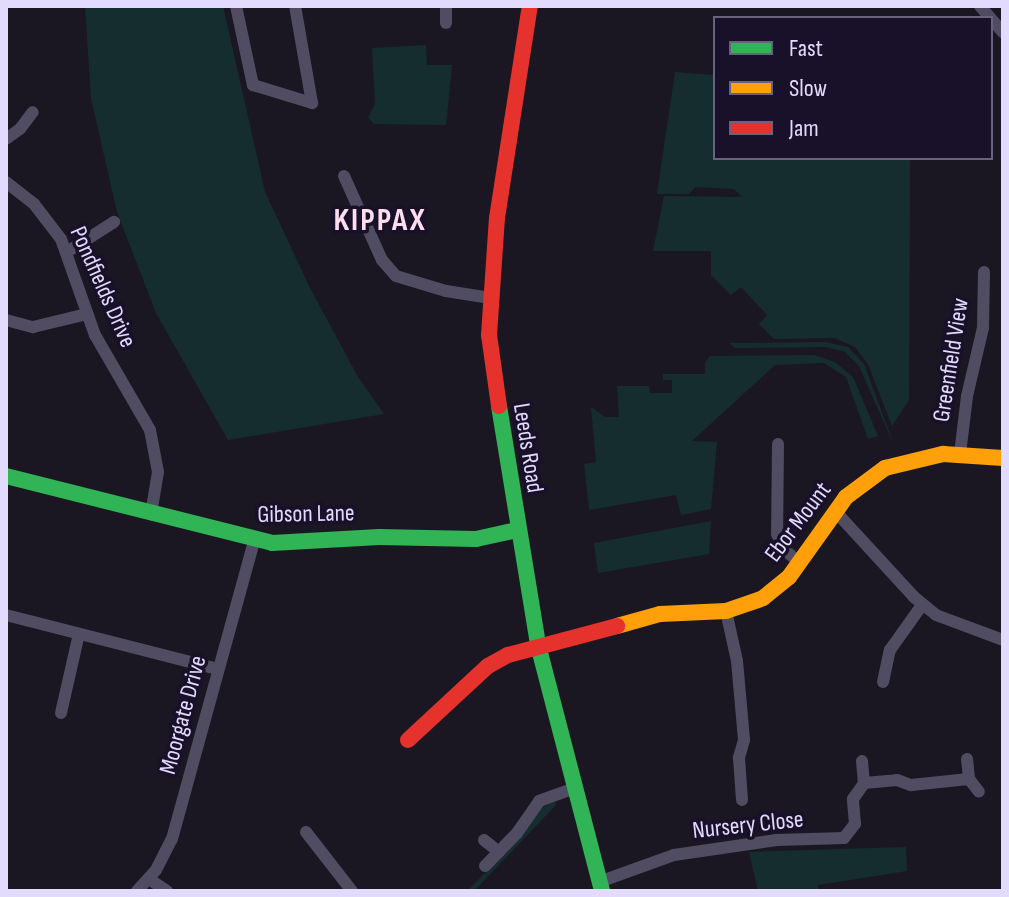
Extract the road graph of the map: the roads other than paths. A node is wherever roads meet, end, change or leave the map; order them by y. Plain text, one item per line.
1 (236, 6) edge
2 (295, 6) edge
3 (446, 6) edge
4 (530, 6) edge
5 (446, 23) dead end
6 (33, 112) dead end
7 (6, 139) edge
8 (344, 176) dead end
9 (6, 182) edge
10 (114, 222) dead end
11 (67, 252) junction
12 (984, 272) dead end
13 (490, 298) junction
14 (87, 314) junction
15 (6, 320) edge
16 (778, 444) dead end
17 (960, 454) junction
18 (1003, 458) edge
19 (6, 476) edge
20 (835, 511) junction
21 (151, 514) junction
22 (517, 530) junction
23 (254, 541) junction
24 (800, 563) junction
25 (922, 605) junction
26 (726, 611) junction
27 (6, 615) edge
28 (79, 634) junction
29 (1003, 640) edge
30 (538, 645) junction
31 (218, 669) junction
32 (883, 682) dead end
33 (61, 713) dead end
34 (408, 740) dead end
35 (967, 759) dead end
36 (862, 761) dead end
37 (969, 779) junction
38 (864, 783) junction
39 (574, 788) junction
40 (979, 792) dead end
41 (742, 800) dead end
42 (306, 832) dead end
43 (484, 840) dead end
44 (499, 852) junction
45 (485, 866) dead end
46 (149, 879) junction
47 (600, 887) edge
48 (137, 891) edge
49 (167, 891) edge
50 (352, 891) edge

1 - 2 street
3 - 5 street
4 - 13 street, Leeds Road
6 - 7 street
8 - 13 street
9 - 11 street, Pondfields Drive
10 - 11 street
11 - 14 street, Pondfields Drive
12 - 17 street, Greenfield View
13 - 22 street, Leeds Road
14 - 15 street
14 - 21 street, Pondfields Drive
16 - 24 street
17 - 18 street, Ebor Mount
17 - 20 street, Ebor Mount
19 - 21 street, Gibson Lane
20 - 24 street, Ebor Mount
20 - 25 street
21 - 23 street, Gibson Lane
22 - 23 street, Gibson Lane
22 - 30 street, Leeds Road
23 - 31 street, Moorgate Drive
24 - 26 street, Ebor Mount
25 - 29 street
25 - 32 street
26 - 30 street, Ebor Mount
26 - 41 street
27 - 28 street
28 - 31 street
28 - 33 street
30 - 34 street, Ebor Mount
30 - 39 street, Leeds Road
31 - 46 street, Moorgate Drive
35 - 37 street
36 - 38 street, Nursery Close
37 - 38 street
37 - 40 street
38 - 47 street, Nursery Close
39 - 44 street
39 - 47 street, Leeds Road
42 - 50 street
43 - 44 street
44 - 45 street
46 - 48 street, Moorgate Drive
46 - 49 street

